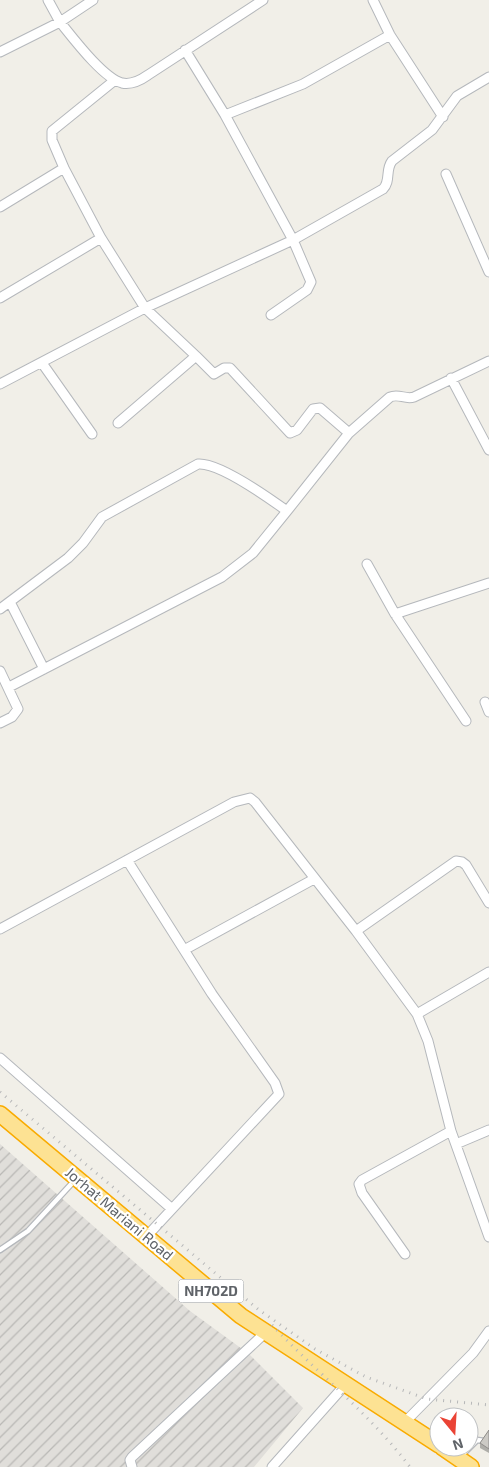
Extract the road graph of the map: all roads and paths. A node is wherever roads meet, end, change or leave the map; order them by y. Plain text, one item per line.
1 (48, 0) edge
2 (93, 0) edge
3 (263, 0) edge
4 (373, 0) edge
5 (60, 22) junction
6 (390, 35) junction
7 (185, 50) junction
8 (0, 52) edge
9 (489, 77) edge
10 (115, 80) junction
11 (225, 115) junction
12 (444, 117) junction
13 (64, 168) junction
14 (446, 174) dead end
15 (0, 207) edge
16 (101, 238) junction
17 (293, 240) junction
18 (489, 272) edge
19 (0, 298) edge
20 (146, 308) junction
21 (271, 315) dead end
22 (196, 356) junction
23 (489, 361) edge
24 (42, 363) junction
25 (451, 378) junction
26 (0, 384) edge
27 (118, 423) dead end
28 (349, 433) junction
29 (92, 434) dead end
30 (489, 450) edge
31 (287, 511) junction
32 (367, 564) dead end
33 (489, 583) edge
34 (10, 602) junction
35 (0, 609) edge
36 (395, 614) junction
37 (44, 669) junction
38 (0, 671) edge
39 (9, 687) junction
40 (485, 702) dead end
41 (489, 712) edge
42 (466, 721) dead end
43 (0, 723) edge
44 (127, 860) junction
45 (314, 879) junction
46 (489, 904) edge
47 (0, 928) edge
48 (356, 931) junction
49 (184, 950) junction
50 (489, 972) edge
51 (416, 1014) junction
52 (0, 1058) edge
53 (0, 1114) edge
54 (489, 1130) edge
55 (451, 1131) junction
56 (456, 1144) junction
57 (76, 1179) junction
58 (172, 1209) junction
59 (146, 1237) junction
60 (489, 1237) edge
61 (0, 1250) edge
62 (405, 1254) dead end
63 (265, 1332) junction
64 (489, 1332) edge
65 (345, 1385) junction
66 (404, 1424) junction
67 (429, 1439) edge
68 (484, 1441) edge
69 (465, 1463) edge
70 (132, 1467) edge
71 (272, 1467) edge

1 - 5 street
2 - 5 street
3 - 7 street
4 - 6 street
5 - 8 street
5 - 10 street
6 - 11 street
6 - 12 street
7 - 10 street
7 - 11 street
9 - 12 street
10 - 13 street
11 - 17 street
12 - 17 street
13 - 15 street
13 - 16 street
14 - 18 street
16 - 19 street
16 - 20 street
17 - 20 street
17 - 21 street
20 - 22 street
20 - 24 street
22 - 27 street
22 - 28 street
23 - 25 street
24 - 26 street
24 - 29 street
25 - 28 street
25 - 30 street
28 - 31 street
31 - 34 street
31 - 37 street
32 - 36 street
33 - 36 street
34 - 35 street
34 - 37 street
36 - 42 street
37 - 39 street
38 - 39 street
39 - 43 street
40 - 41 street
44 - 45 street
44 - 47 street
44 - 49 street
45 - 48 street
45 - 49 street
46 - 48 street
48 - 51 street
49 - 58 street
50 - 51 street
51 - 55 street
52 - 58 street
53 - 57 highway, Jorhat Mariani Road / NH702D
54 - 56 street
55 - 56 street
55 - 62 street
56 - 60 street
57 - 59 highway, Jorhat Mariani Road / NH702D
57 - 61 lane
58 - 59 street
59 - 63 highway, Jorhat Mariani Road / NH702D
63 - 65 highway, Jorhat Mariani Road / NH702D
63 - 70 street
64 - 66 street
65 - 66 highway, Jorhat Mariani Road / NH702D
65 - 71 street
66 - 67 highway, Jorhat Mariani Road / NH702D
68 - 69 lane

